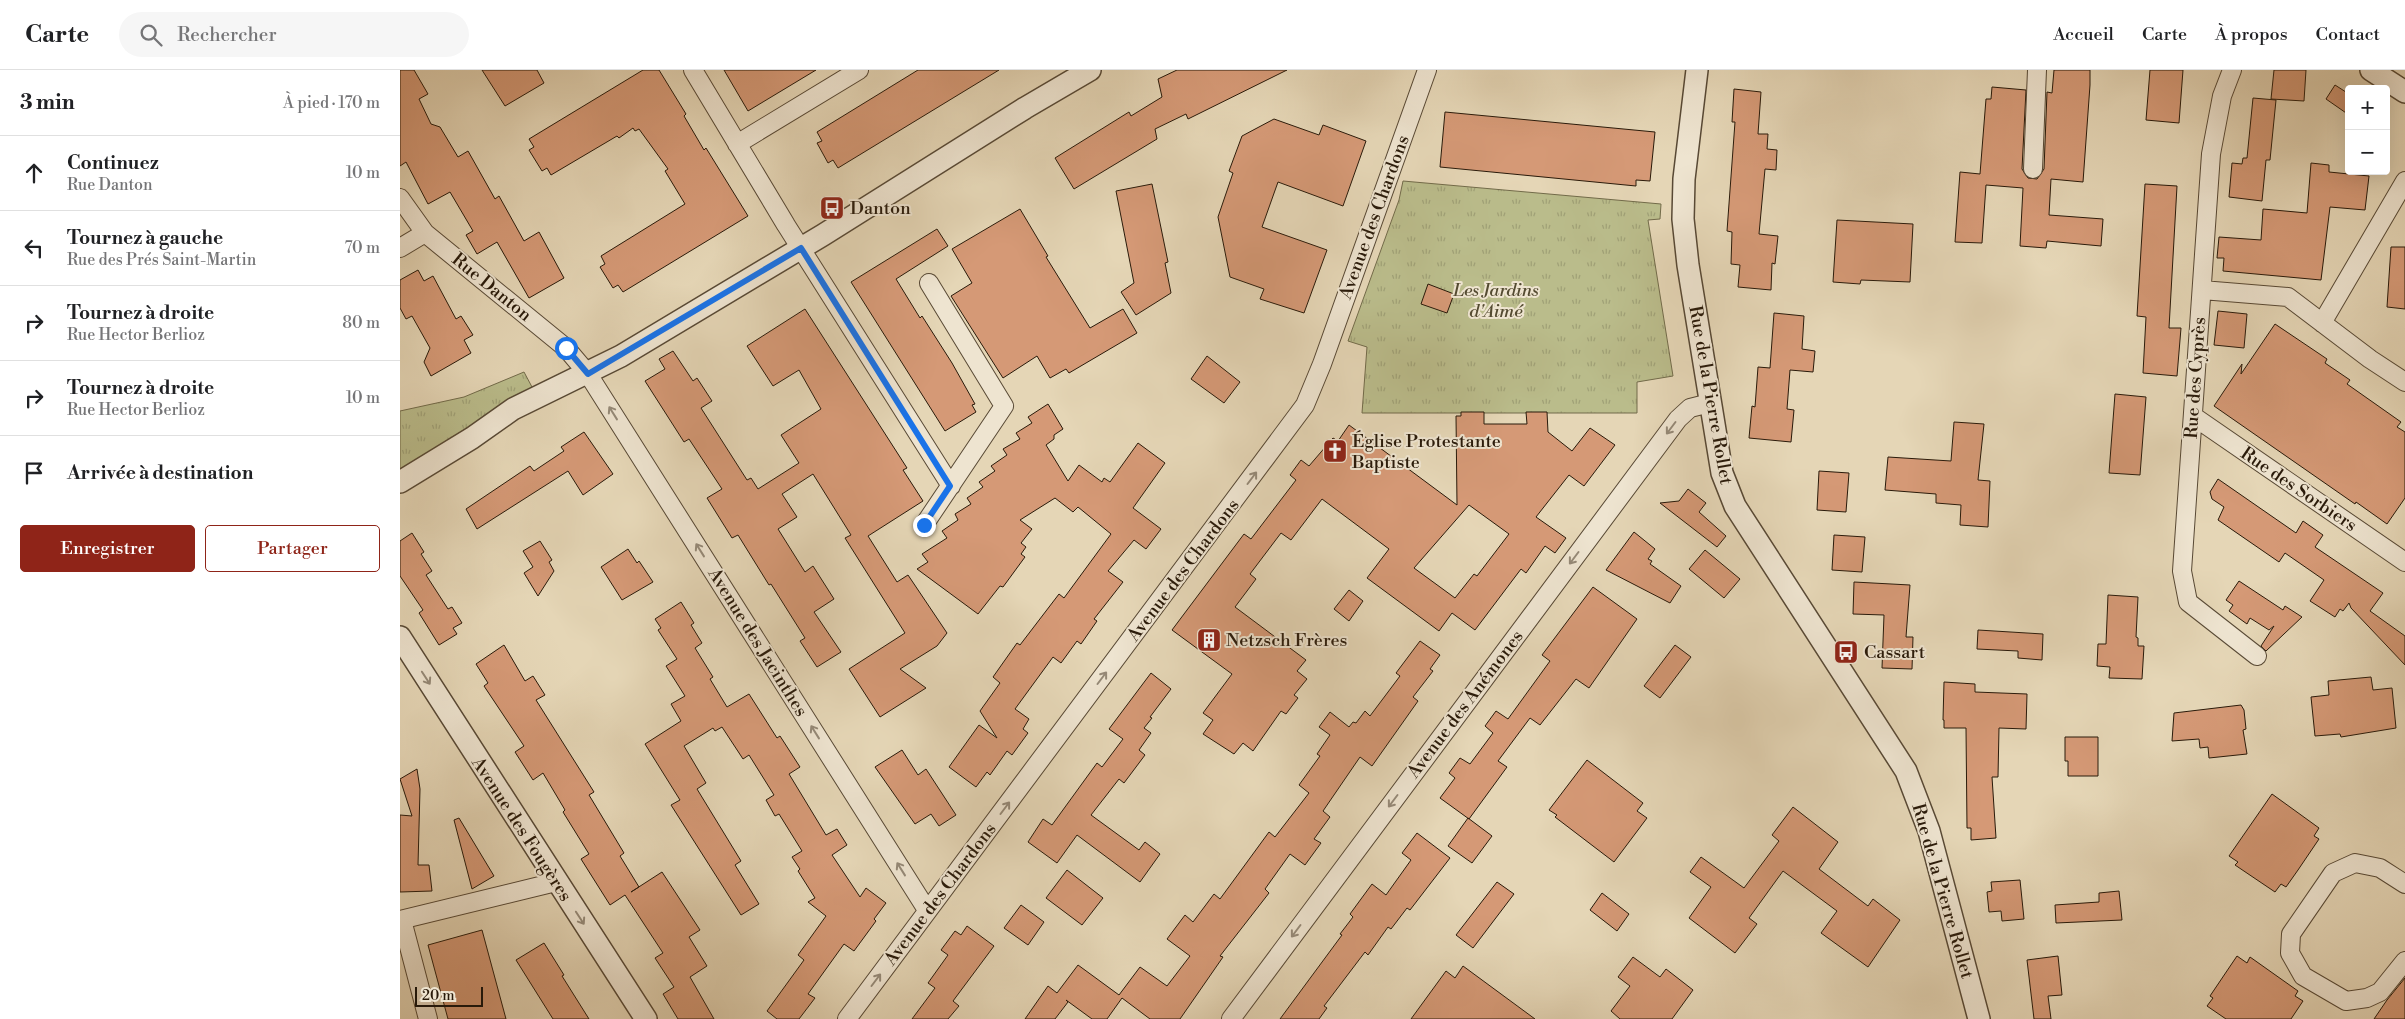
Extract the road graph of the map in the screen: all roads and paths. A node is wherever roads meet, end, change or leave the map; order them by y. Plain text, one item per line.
1 (693, 70) edge
2 (859, 70) edge
3 (1090, 70) edge
4 (1427, 70) edge
5 (1697, 70) edge
6 (2037, 70) edge
7 (2232, 70) edge
8 (2371, 70) edge
9 (2405, 92) edge
10 (737, 144) junction
11 (2034, 168) dead end
12 (2405, 181) edge
13 (400, 198) edge
14 (425, 233) junction
15 (400, 248) edge
16 (801, 248) junction
17 (929, 283) dead end
18 (2202, 290) junction
19 (2322, 323) junction
20 (588, 374) junction
21 (2405, 382) edge
22 (1710, 403) junction
23 (2193, 416) junction
24 (400, 482) edge
25 (950, 486) junction
26 (924, 525) dead end
27 (2405, 562) edge
28 (400, 637) edge
29 (2257, 656) dead end
30 (556, 882) junction
31 (2405, 884) edge
32 (928, 910) junction
33 (401, 920) edge
34 (2405, 961) edge
35 (428, 1019) edge
36 (646, 1019) edge
37 (847, 1019) edge
38 (1231, 1019) edge
39 (1979, 1019) edge

1 - 10 street
2 - 10 street
3 - 16 street
32 -> 4 street, Avenue des Chardons
5 - 22 street, Rue de la Pierre Rollet
6 - 11 street
7 - 18 street, Rue des Cyprès
8 - 9 street
10 - 16 street
12 - 19 street
13 - 14 street, Rue Danton
14 - 15 street
14 - 20 street, Rue Danton
16 - 20 street
16 - 25 street
17 - 25 street
18 - 19 street
18 - 23 street, Rue des Cyprès
19 - 21 street
20 - 24 street
32 -> 20 street, Avenue des Jacinthes
22 -> 38 street, Avenue des Anémones
22 - 39 street, Rue de la Pierre Rollet
23 - 27 street, Rue des Sorbiers
23 - 29 street, Rue des Cyprès
25 - 26 street
28 -> 30 street, Avenue des Fougères
30 - 33 street
30 -> 36 street, Avenue des Fougères
31 - 34 street
37 -> 32 street, Avenue des Chardons
33 - 35 street

